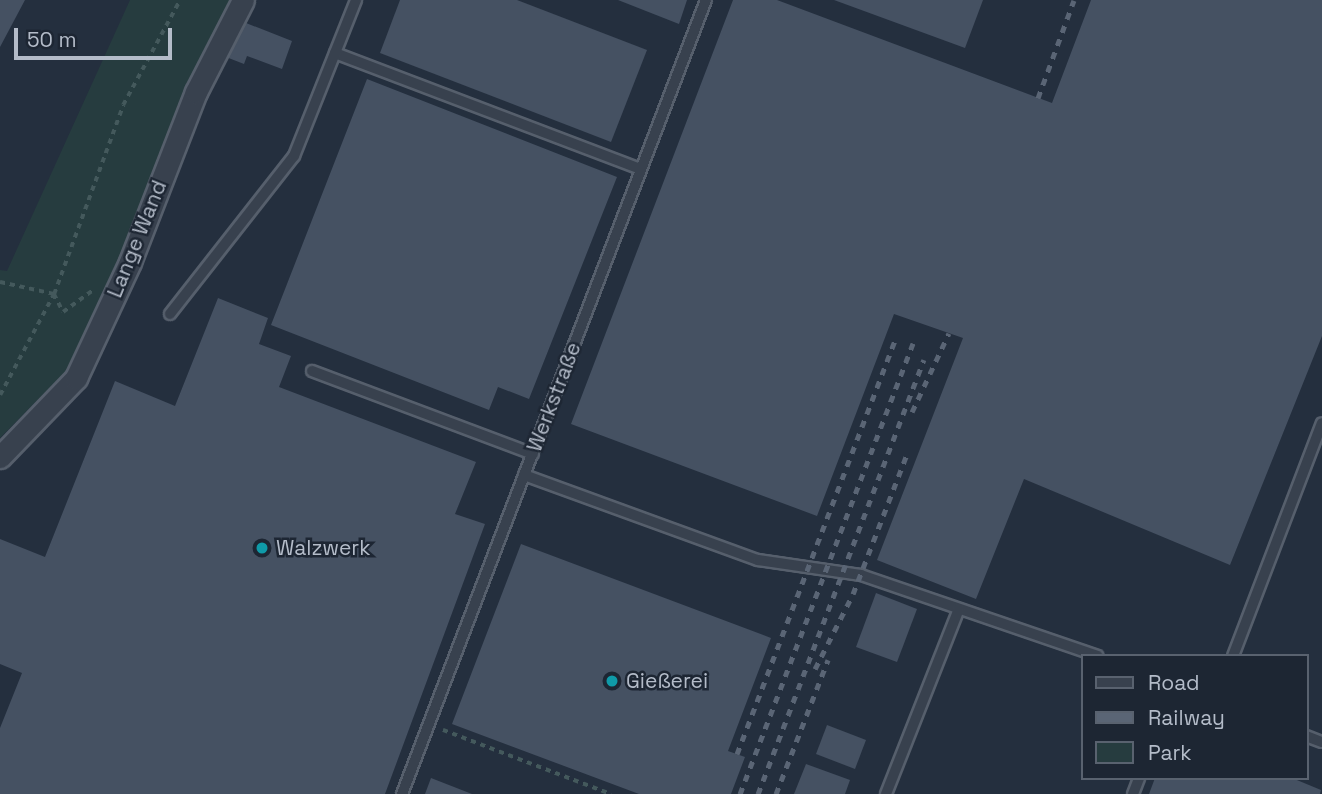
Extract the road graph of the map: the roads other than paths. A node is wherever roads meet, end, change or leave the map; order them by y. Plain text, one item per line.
1 (243, 0) edge
2 (356, 0) edge
3 (706, 0) edge
4 (335, 52) junction
5 (641, 169) junction
6 (170, 314) dead end
7 (312, 371) dead end
8 (1322, 423) edge
9 (533, 454) junction
10 (0, 457) edge
11 (524, 475) junction
12 (958, 611) junction
13 (1092, 654) edge
14 (1234, 654) edge
15 (402, 794) edge
16 (886, 794) edge

1 - 10 street, Lange Wand
2 - 4 lane
3 - 5 lane, Werkstraße
4 - 5 lane
4 - 6 lane
5 - 9 lane, Werkstraße
7 - 9 lane
8 - 14 lane
9 - 11 lane, Werkstraße
11 - 12 lane
11 - 15 lane, Werkstraße
12 - 13 lane
12 - 16 lane

